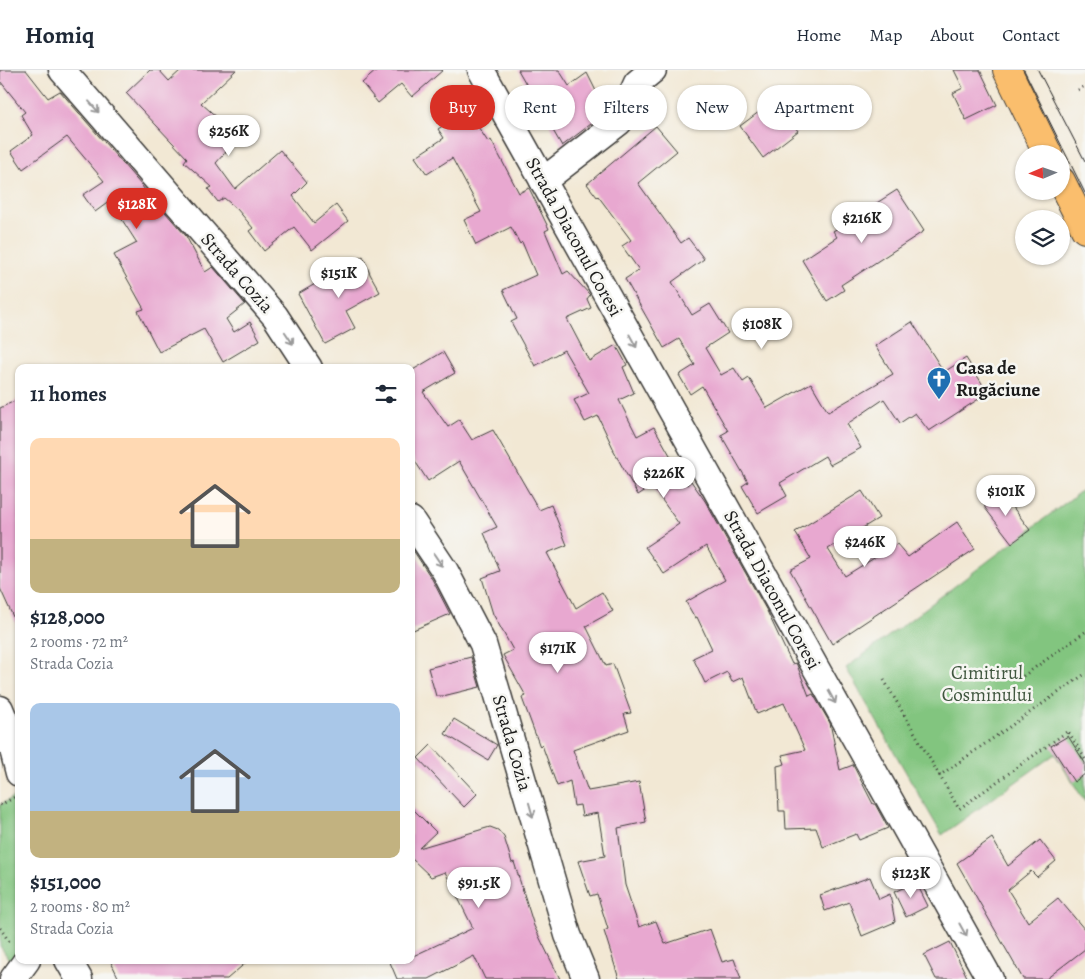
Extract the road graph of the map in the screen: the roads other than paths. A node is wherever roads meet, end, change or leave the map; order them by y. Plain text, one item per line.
1 (62, 70) edge
2 (481, 70) edge
3 (653, 70) edge
4 (1007, 70) edge
5 (1044, 145) edge
6 (543, 181) junction
7 (1070, 199) edge
8 (1085, 229) edge
9 (306, 364) edge
10 (415, 526) edge
11 (0, 709) edge
12 (15, 758) edge
13 (18, 964) edge
14 (70, 964) edge
15 (13, 979) edge
16 (79, 979) edge
17 (586, 979) edge
18 (990, 979) edge

1 -> 9 street, Strada Cozia
2 - 6 street, Strada Diaconul Coresi
3 - 6 street
4 - 5 main road
6 -> 18 street, Strada Diaconul Coresi
7 - 8 main road
10 -> 17 street, Strada Cozia
11 - 12 street
13 - 15 street
14 - 16 street

